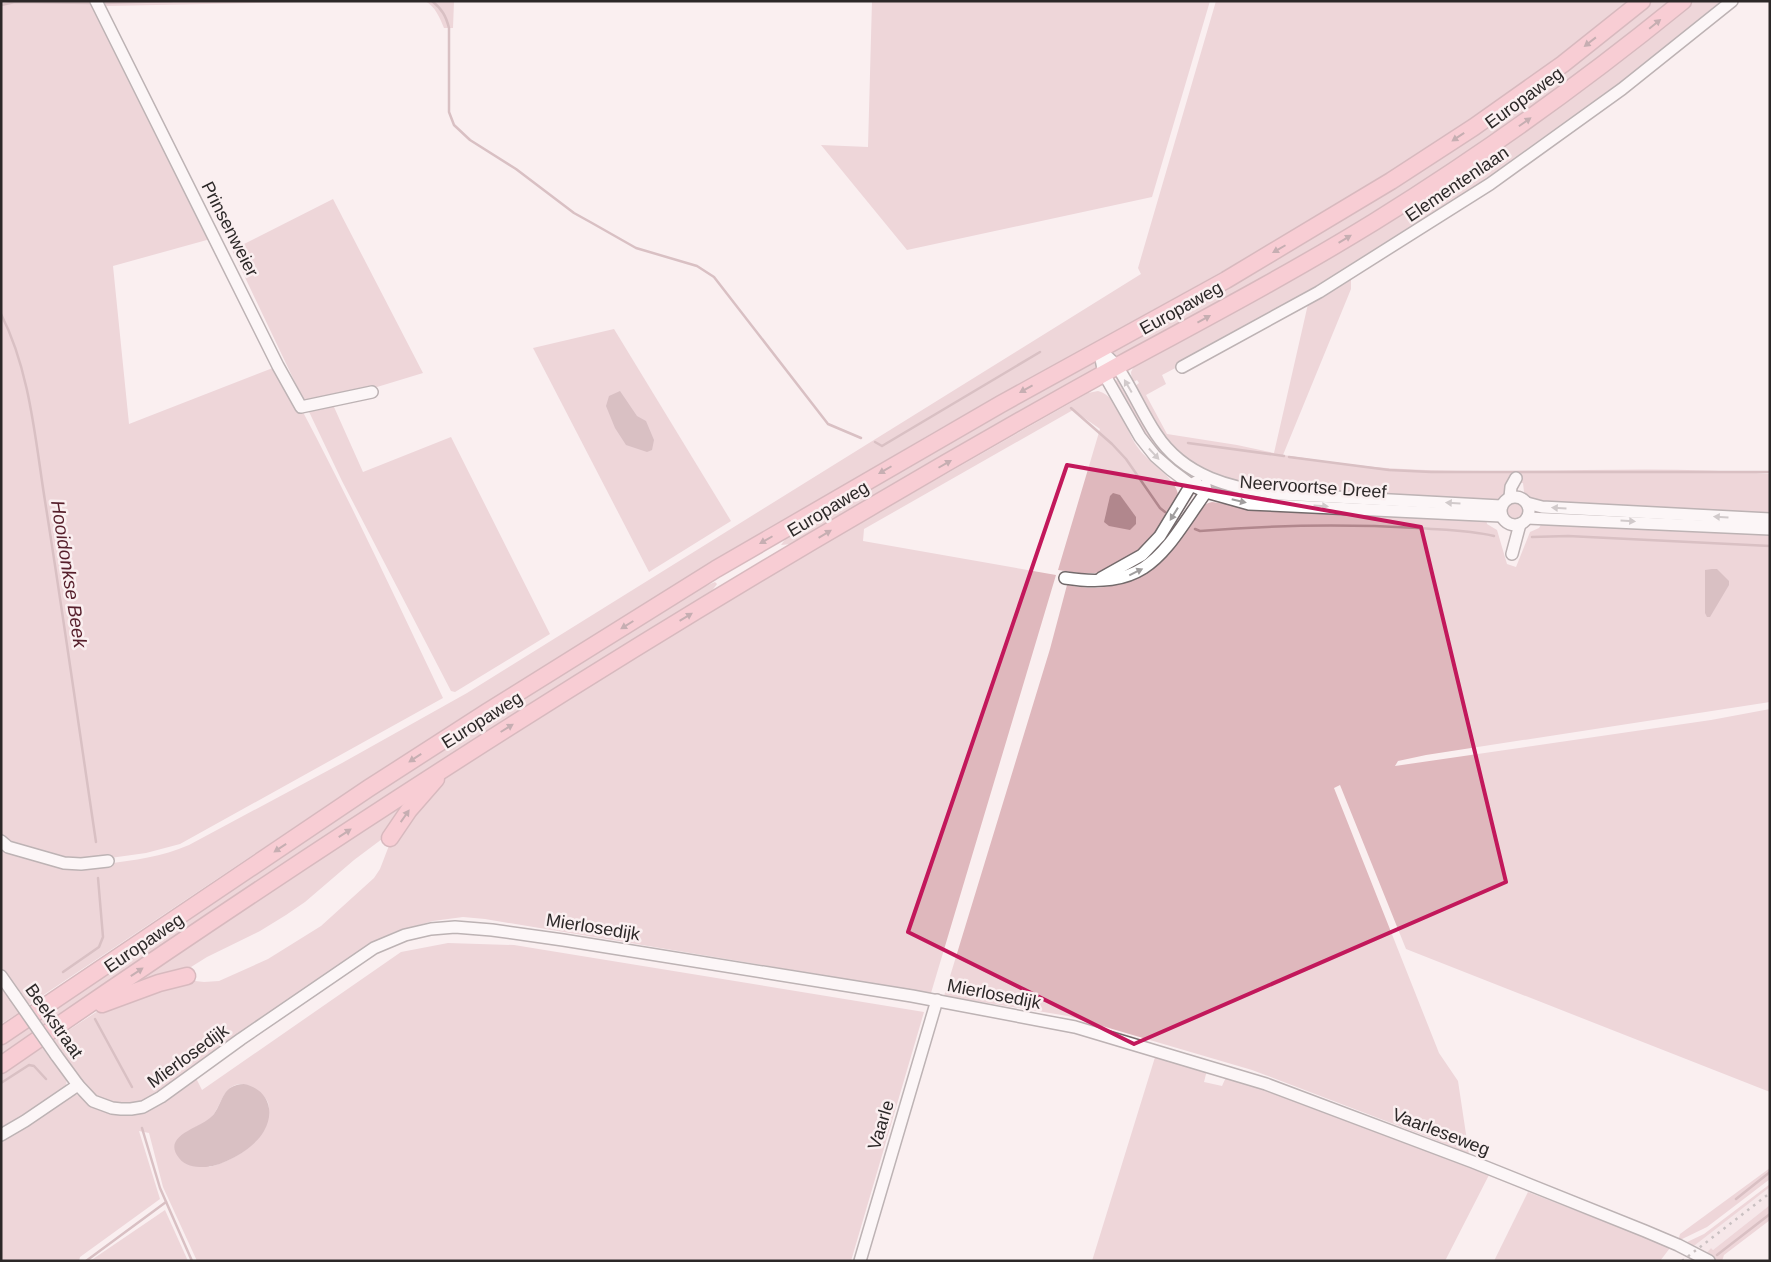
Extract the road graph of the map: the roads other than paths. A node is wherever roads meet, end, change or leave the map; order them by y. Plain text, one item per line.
1 (96, 1) edge
2 (1642, 1) edge
3 (1683, 1) edge
4 (1732, 1) edge
5 (1098, 349) junction
6 (1182, 367) dead end
7 (1110, 370) junction
8 (372, 392) dead end
9 (1203, 476) junction
10 (1191, 485) junction
11 (1206, 492) junction
12 (1519, 499) junction
13 (1511, 517) junction
14 (1770, 519) edge
15 (1770, 529) edge
16 (1066, 578) dead end
17 (1099, 580) junction
18 (445, 768) junction
19 (390, 838) dead end
20 (1, 841) edge
21 (108, 861) dead end
22 (1, 976) edge
23 (187, 976) dead end
24 (937, 1000) junction
25 (67, 1019) junction
26 (1, 1036) edge
27 (1156, 1051) joint
28 (1, 1065) edge
29 (78, 1085) junction
30 (1, 1135) edge
31 (860, 1261) edge
32 (1709, 1261) edge

1 - 8 street, Prinsenweier
2 -> 5 highway, Europaweg
7 -> 3 highway, Europaweg
4 - 6 street, Elementenlaan
5 - 7 street, Neervoortse Dreef
5 -> 26 highway, Europaweg
9 -> 7 street, Neervoortse Dreef
7 -> 10 street, Neervoortse Dreef
18 -> 7 highway, Europaweg
9 - 10 street
9 - 11 street
13 -> 9 street, Neervoortse Dreef
10 - 11 street, Neervoortse Dreef
10 -> 17 street
11 -> 13 street, Neervoortse Dreef
17 -> 11 street
12 - 13 street
12 - 13 street
14 -> 12 street
13 -> 15 street, Neervoortse Dreef
16 - 17 street
19 -> 18 highway
25 -> 18 highway, Europaweg
20 - 21 street
22 - 29 street, Beekstraat, bridge
23 - 25 highway
24 - 27 street, Mierlosedijk
24 - 29 street, Mierlosedijk
24 - 31 street, Vaarle
25 - 28 highway, Europaweg
27 - 32 street, Vaarleseweg
29 - 30 street

